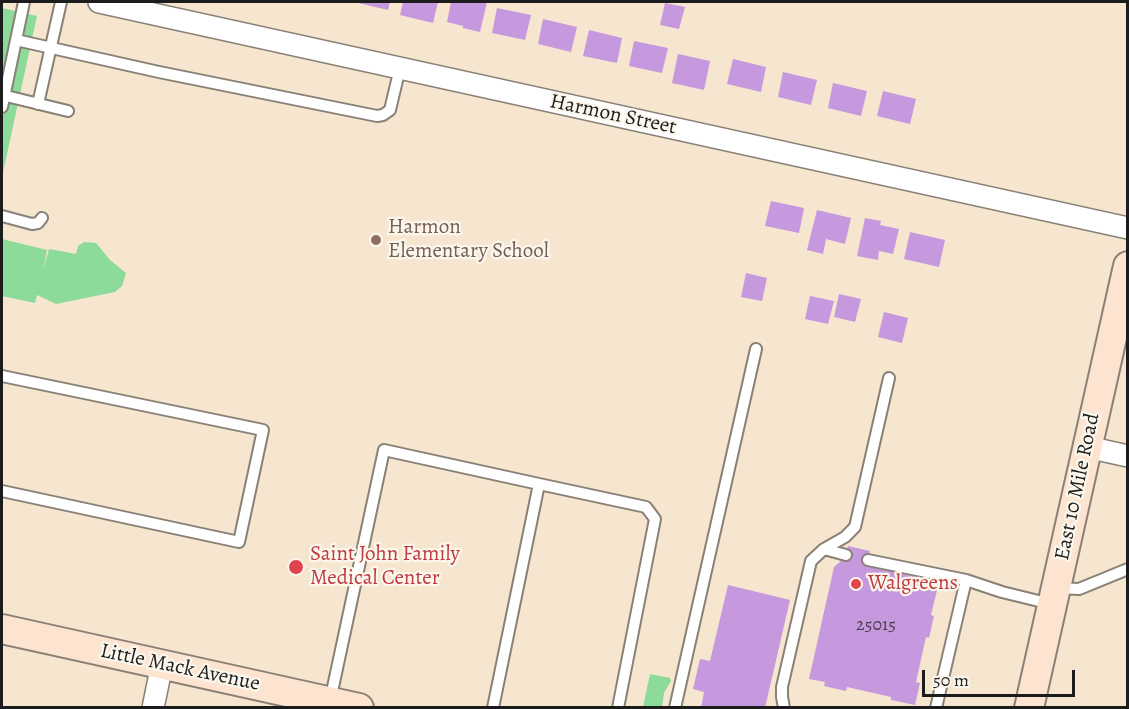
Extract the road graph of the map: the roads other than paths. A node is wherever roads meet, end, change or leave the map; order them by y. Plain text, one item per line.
1 (24, 2) edge
2 (61, 2) edge
3 (99, 2) edge
4 (16, 40) junction
5 (50, 48) junction
6 (400, 68) junction
7 (2, 99) edge
8 (38, 104) junction
9 (68, 111) dead end
10 (2, 216) edge
11 (42, 218) dead end
12 (1128, 228) edge
13 (1128, 267) edge
14 (756, 349) dead end
15 (2, 376) edge
16 (889, 378) dead end
17 (1086, 447) junction
18 (1128, 456) edge
19 (539, 484) junction
20 (2, 491) edge
21 (824, 549) junction
22 (846, 555) dead end
23 (868, 560) dead end
24 (1128, 569) edge
25 (966, 580) junction
26 (1054, 596) junction
27 (2, 629) edge
28 (162, 664) junction
29 (330, 701) junction
30 (153, 708) edge
31 (359, 708) edge
32 (493, 708) edge
33 (618, 708) edge
34 (675, 708) edge
35 (784, 708) edge
36 (936, 708) edge
37 (1029, 708) edge

1 - 4 lane
2 - 5 lane
3 - 6 street, Harmon Street
4 - 5 lane
4 - 7 lane
5 - 6 lane
5 - 8 lane
6 - 12 street, Harmon Street
7 - 8 lane
8 - 9 lane
10 - 11 lane
13 - 17 main road, East 10 Mile Road
14 - 34 lane
15 - 20 lane
16 - 21 lane
17 - 18 street
17 - 26 main road, East 10 Mile Road
19 - 29 lane
19 - 32 lane
19 - 33 lane
21 - 22 lane
21 - 35 lane
23 - 25 lane
24 - 26 lane
25 - 26 lane
25 - 36 lane
26 - 37 main road, East 10 Mile Road
27 - 28 main road, Little Mack Avenue
28 - 29 main road, Little Mack Avenue
28 - 30 street
29 - 31 main road, Little Mack Avenue

